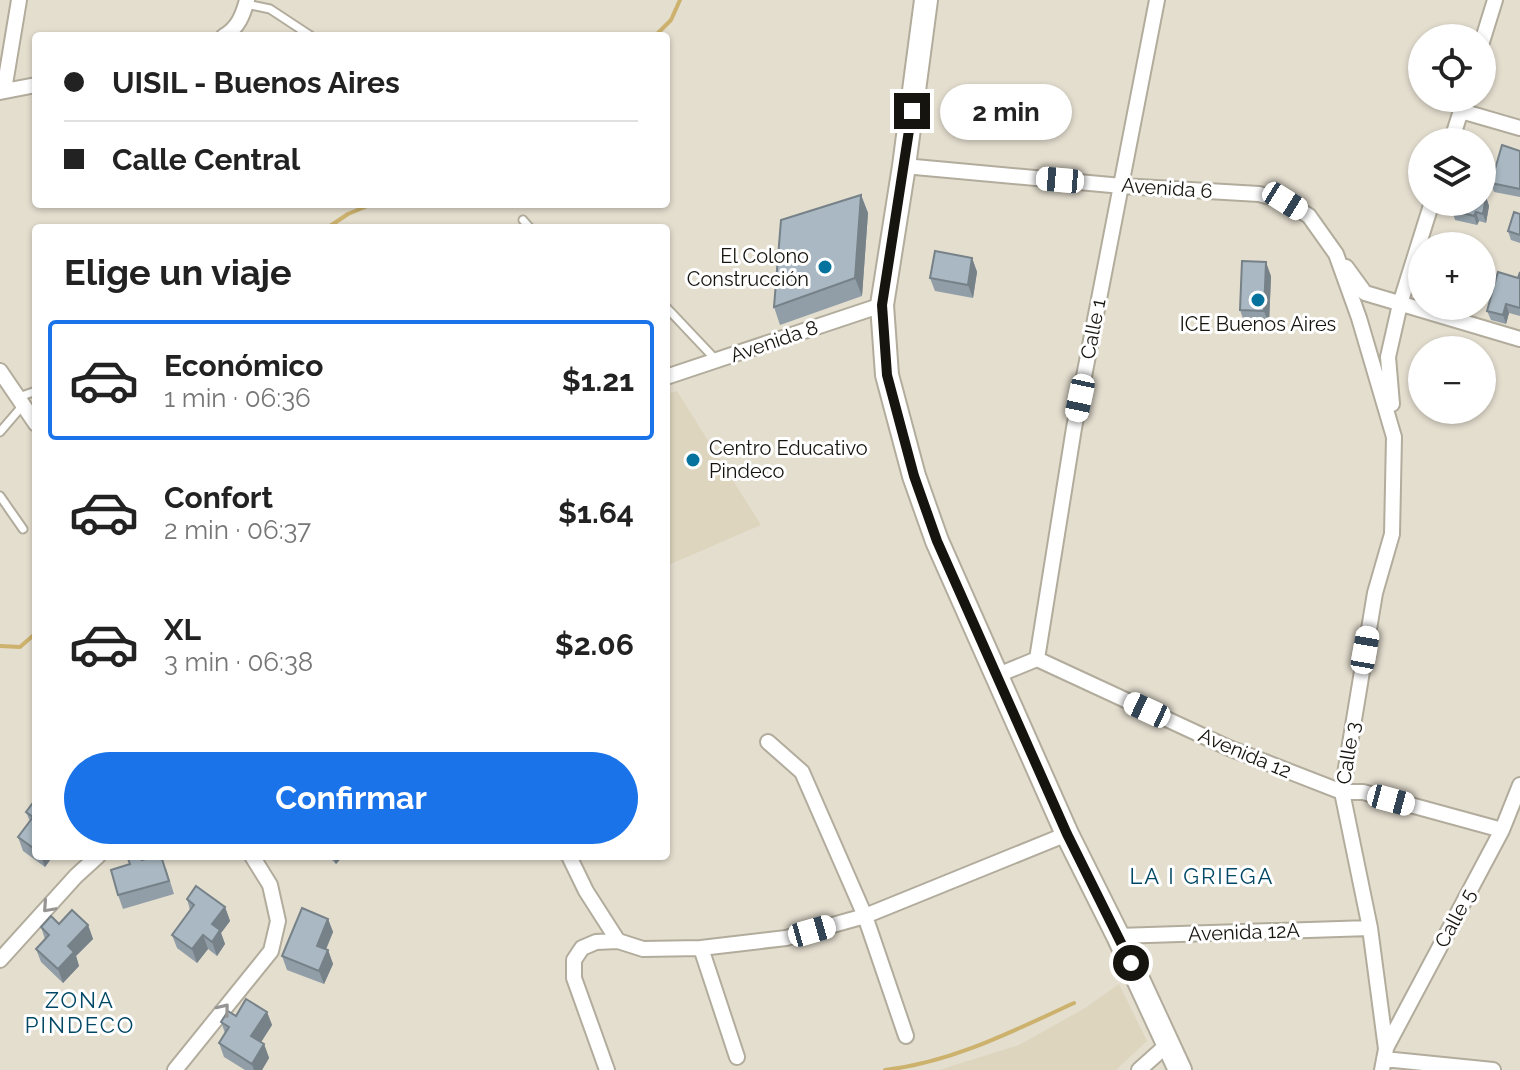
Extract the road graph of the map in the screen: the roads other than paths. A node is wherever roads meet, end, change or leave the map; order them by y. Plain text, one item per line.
1 (19, 0) edge
2 (926, 0) edge
3 (1157, 0) edge
4 (1495, 0) edge
5 (247, 2) edge
6 (1488, 24) edge
7 (230, 32) edge
8 (305, 32) edge
9 (32, 86) edge
10 (2, 91) edge
11 (1482, 112) edge
12 (1520, 128) edge
13 (904, 166) junction
14 (1122, 186) junction
15 (1285, 201) joint
16 (1428, 216) edge
17 (523, 220) dead end
18 (526, 224) edge
19 (1336, 254) junction
20 (1400, 304) junction
21 (882, 305) junction
22 (670, 311) edge
23 (1520, 339) edge
24 (717, 361) junction
25 (0, 371) edge
26 (670, 376) edge
27 (32, 394) edge
28 (21, 401) junction
29 (32, 418) edge
30 (0, 432) edge
31 (1394, 437) junction
32 (0, 496) edge
33 (23, 529) dead end
34 (1037, 659) junction
35 (998, 675) junction
36 (768, 742) dead end
37 (1520, 785) edge
38 (1342, 792) junction
39 (1502, 830) junction
40 (1067, 834) junction
41 (94, 860) edge
42 (254, 860) edge
43 (571, 860) edge
44 (865, 916) junction
45 (1370, 928) junction
46 (1118, 936) junction
47 (618, 941) junction
48 (701, 948) junction
49 (0, 960) edge
50 (906, 1036) dead end
51 (1168, 1044) junction
52 (737, 1057) dead end
53 (1384, 1059) edge
54 (175, 1070) edge
55 (607, 1070) edge
56 (1139, 1070) edge
57 (1180, 1070) edge
58 (1493, 1070) edge

1 - 10 street
2 - 13 main road
3 - 14 street, Calle 1
4 - 6 street
5 - 7 street
5 - 8 lane
9 - 10 street
11 - 12 street
13 - 14 street, Avenida 6
13 - 21 main road
14 - 15 street, Avenida 6
14 - 34 street, Calle 1
15 - 19 street, Calle 3
16 - 20 street, Calle 3
17 - 18 lane
19 - 20 street
19 - 31 street, Calle 3
20 - 23 street
20 - 31 street, Calle 3
21 - 24 street, Avenida 8
21 - 35 main road
22 - 24 lane
24 - 26 street, Avenida 8
25 - 28 street
27 - 28 lane
28 - 29 street
28 - 30 lane
31 - 38 street, Calle 3
32 - 33 lane
34 - 35 street
34 - 38 street, Avenida 12
35 - 40 main road
36 - 44 street
37 - 39 street, Calle 5
38 - 39 street, Avenida 12
38 - 45 street, Calle 3
39 - 53 street, Calle 5
40 - 44 street
40 - 46 main road
41 -> 49 street
54 -> 42 street
43 - 47 street
44 - 48 street
44 - 50 street
45 - 46 street, Avenida 12A
45 - 53 street, Calle 3
46 - 51 main road
47 - 48 street
47 - 55 street
48 - 52 street
51 - 56 street
51 - 57 main road
53 - 58 street

